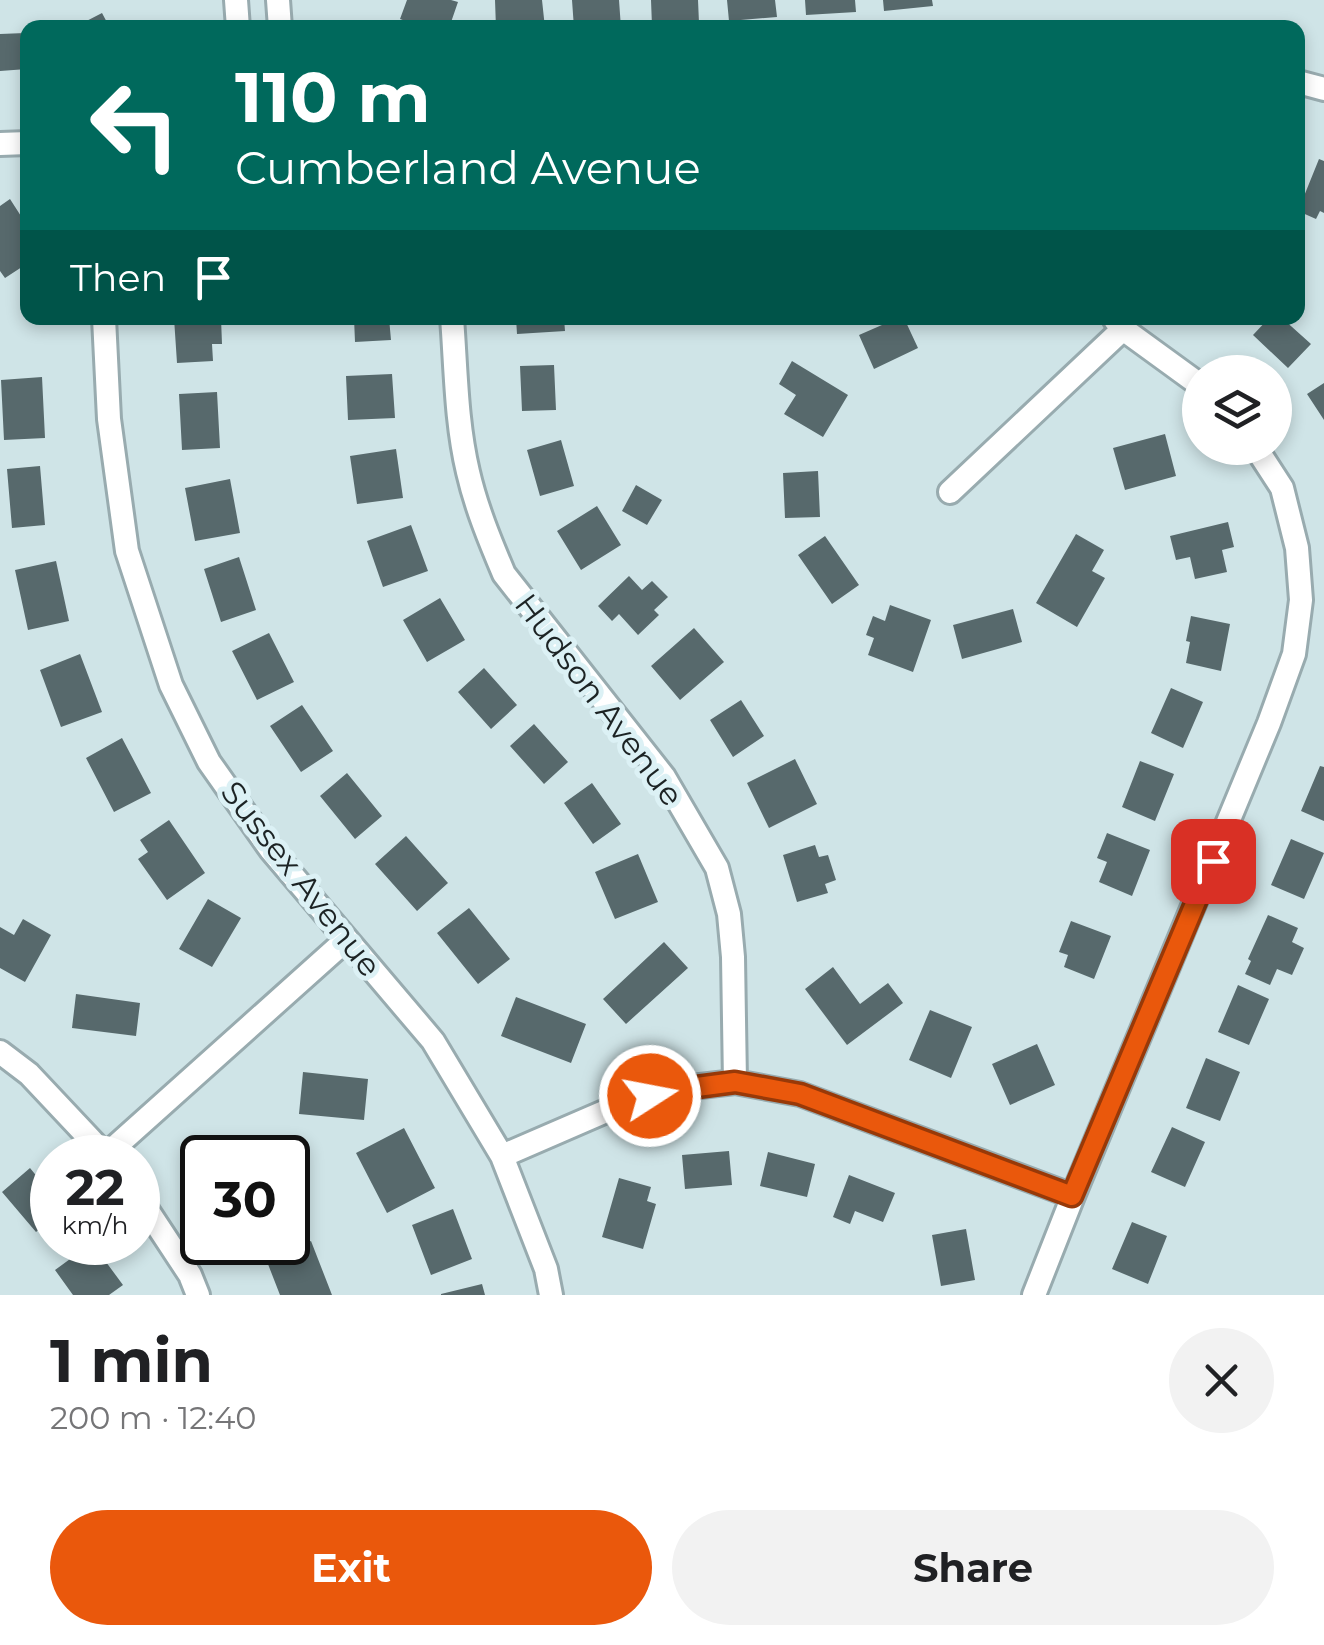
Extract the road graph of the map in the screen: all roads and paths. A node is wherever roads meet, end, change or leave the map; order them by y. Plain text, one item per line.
1 (104, 325) edge
2 (453, 325) edge
3 (1116, 325) edge
4 (1121, 325) edge
5 (1182, 371) edge
6 (1267, 465) edge
7 (950, 492) dead end
8 (346, 940) junction
9 (0, 1052) edge
10 (735, 1082) junction
11 (87, 1135) edge
12 (130, 1135) edge
13 (502, 1156) junction
14 (1072, 1196) junction
15 (160, 1229) edge
16 (198, 1295) edge
17 (551, 1295) edge
18 (1034, 1295) edge

1 - 8 street, Sussex Avenue
2 - 10 street, Hudson Avenue
3 - 7 street
4 - 5 street
6 - 14 street
8 - 12 street
8 - 13 street, Sussex Avenue
9 - 11 street
10 - 13 street
10 - 14 street
13 - 17 street, Sussex Avenue
14 - 18 street
15 - 16 street

